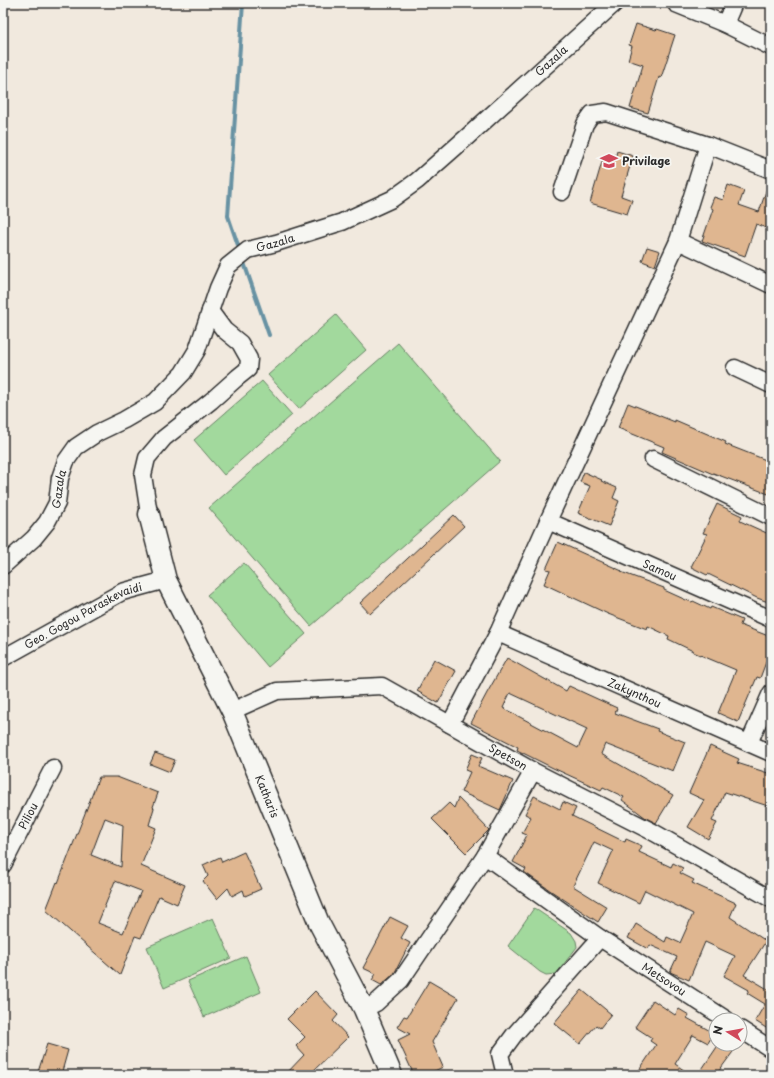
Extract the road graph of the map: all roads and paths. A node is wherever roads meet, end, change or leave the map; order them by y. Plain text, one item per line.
1 (615, 3) edge
2 (734, 3) edge
3 (676, 4) edge
4 (725, 24) junction
5 (771, 47) edge
6 (708, 145) junction
7 (771, 170) edge
8 (562, 192) dead end
9 (678, 240) junction
10 (771, 286) edge
11 (210, 311) junction
12 (735, 368) dead end
13 (771, 385) edge
14 (653, 459) dead end
15 (149, 514) joint
16 (771, 517) edge
17 (548, 520) junction
18 (3, 566) edge
19 (166, 580) junction
20 (771, 619) edge
21 (498, 633) junction
22 (3, 658) edge
23 (771, 692) edge
24 (232, 711) junction
25 (450, 724) junction
26 (749, 743) junction
27 (771, 754) edge
28 (53, 768) dead end
29 (533, 771) junction
30 (485, 856) junction
31 (3, 865) edge
32 (769, 892) edge
33 (600, 938) junction
34 (364, 1009) junction
35 (715, 1012) edge
36 (748, 1033) edge
37 (771, 1048) edge
38 (392, 1075) edge
39 (505, 1075) edge

1 - 11 street, Gazala
2 - 4 street
3 - 4 street
4 - 5 street
6 - 7 street
6 - 8 street
6 - 9 street
9 - 10 street
9 - 17 street
11 - 15 street
11 - 18 street, Gazala
12 - 13 street
14 - 16 street
15 - 19 street, Katharis
17 - 20 street, Samou
17 - 21 street
19 - 22 street, Geo. Gogou Paraskevaidi
19 - 24 street, Katharis
21 - 25 street
21 - 26 street, Zakynthou
23 - 26 street
24 - 25 street, Spetson
24 - 34 street, Katharis
25 - 29 street, Spetson
26 - 27 street, Zakynthou
28 - 31 street, Piliou
29 - 30 street
29 - 32 street, Spetson
30 - 33 street, Metsovou
30 - 34 street
33 - 35 street, Metsovou
33 - 39 street
34 - 38 street, Katharis
36 - 37 street

